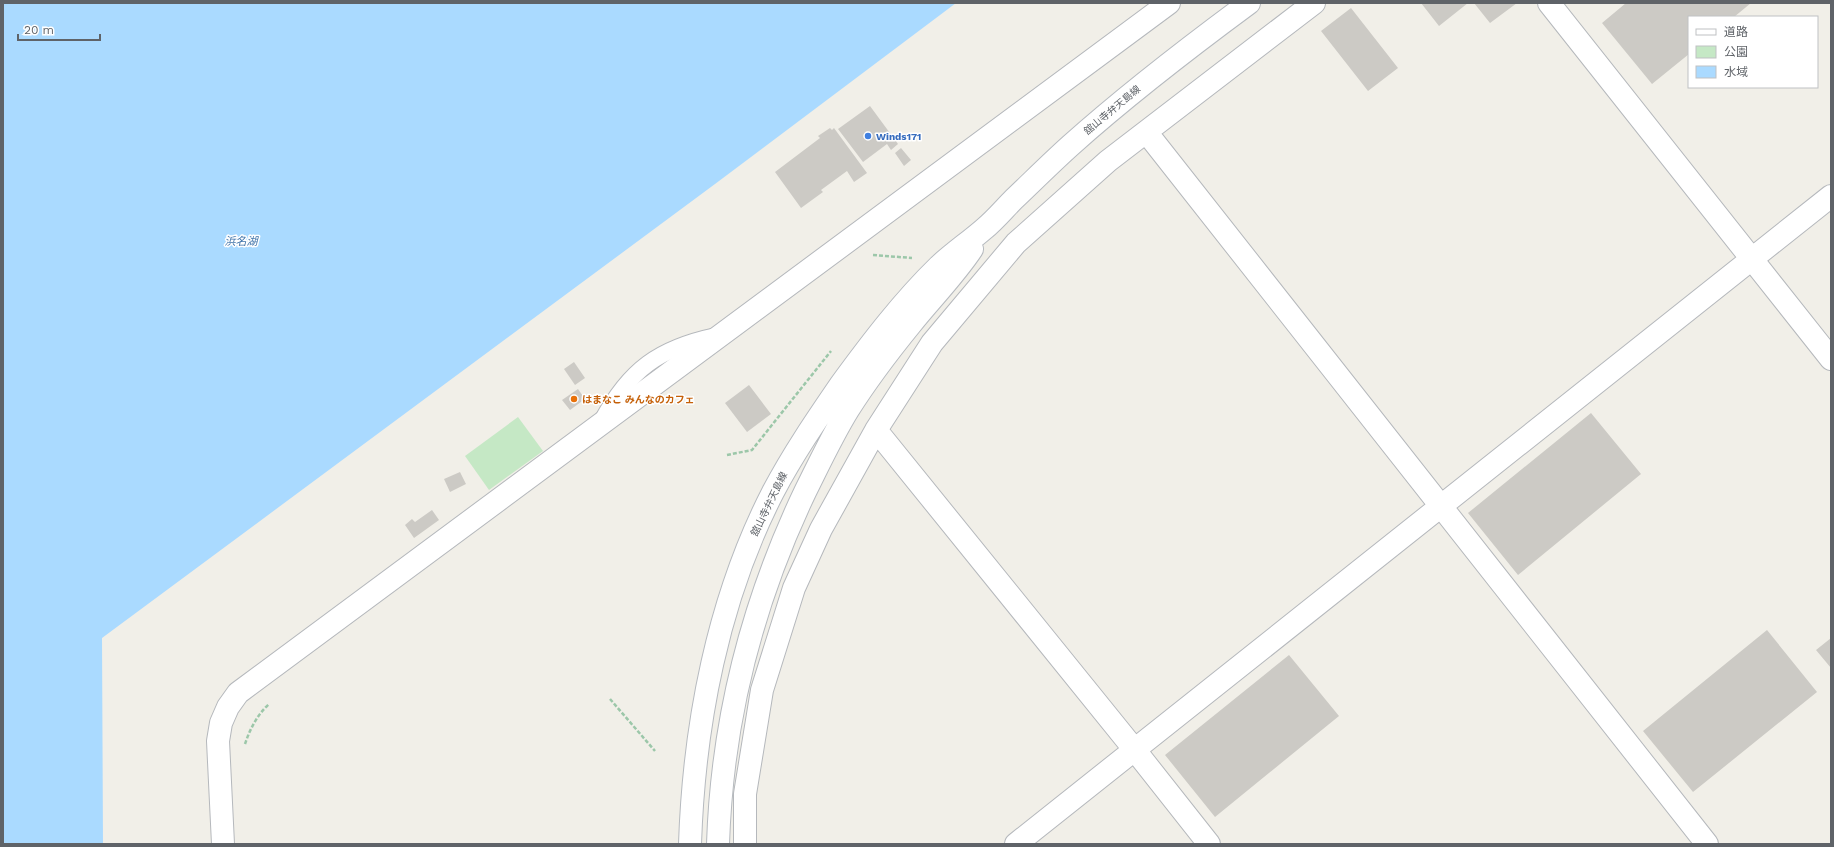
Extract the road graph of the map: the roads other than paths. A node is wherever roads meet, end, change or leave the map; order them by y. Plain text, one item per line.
1 (1169, 3) edge
2 (1249, 3) edge
3 (1314, 3) edge
4 (1549, 3) edge
5 (1147, 133) junction
6 (1831, 196) edge
7 (984, 230) junction
8 (1752, 259) junction
9 (1831, 359) edge
10 (876, 430) junction
11 (1441, 505) junction
12 (1134, 749) junction
13 (223, 844) edge
14 (690, 844) edge
15 (718, 844) edge
16 (745, 844) edge
17 (1016, 844) edge
18 (1209, 844) edge
19 (1707, 844) edge

1 - 13 street
2 - 7 street, 舘山寺弁天島線
3 - 5 street
4 - 8 street
5 - 10 street
5 - 11 street
6 - 8 street
7 - 14 street, 舘山寺弁天島線
7 - 15 street, 舘山寺弁天島線
8 - 9 street
8 - 11 street
10 - 12 street
10 - 16 street
11 - 12 street
11 - 19 street
12 - 17 street
12 - 18 street

